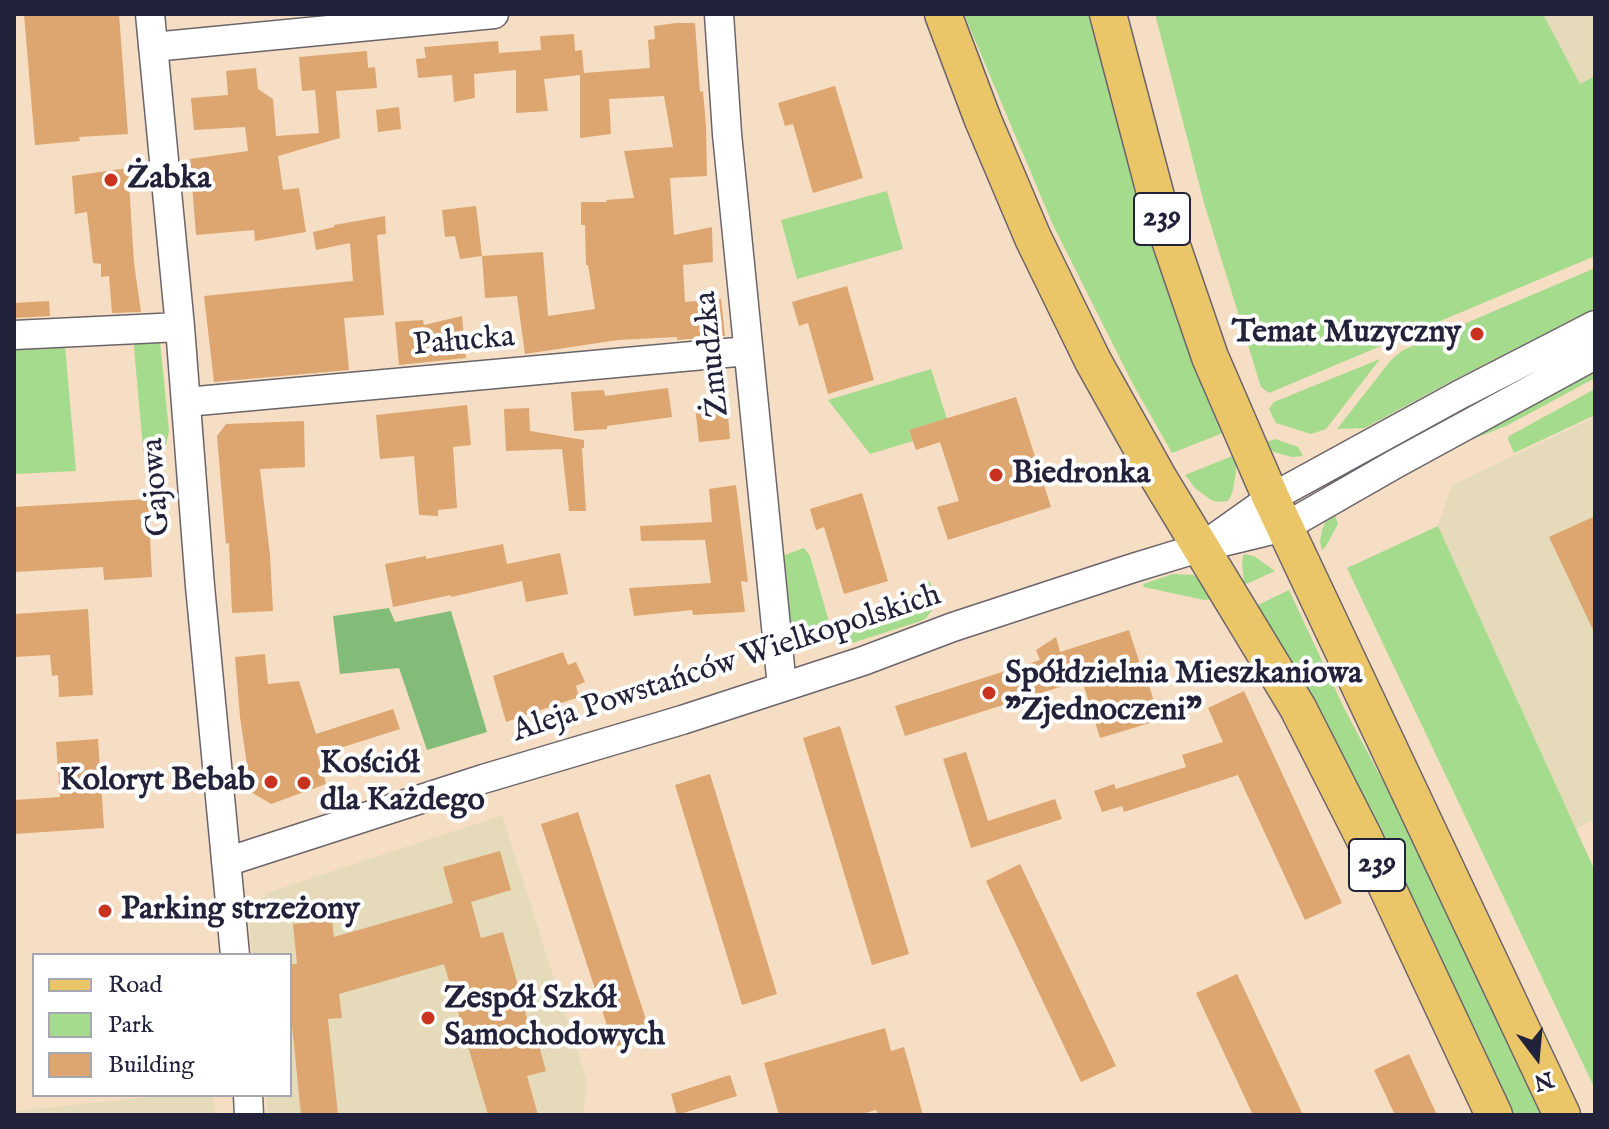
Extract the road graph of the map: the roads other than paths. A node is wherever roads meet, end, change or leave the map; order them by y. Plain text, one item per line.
1 (150, 14) edge
2 (494, 14) edge
3 (719, 14) edge
4 (943, 14) edge
5 (1108, 14) edge
6 (153, 47) junction
7 (1595, 325) edge
8 (180, 327) junction
9 (14, 335) edge
10 (748, 351) junction
11 (1595, 355) edge
12 (186, 402) junction
13 (1278, 512) junction
14 (1202, 547) junction
15 (782, 687) junction
16 (226, 862) junction
17 (235, 953) edge
18 (1494, 1115) edge
19 (1562, 1115) edge

1 - 6 street, Gajowa
2 - 6 street
3 - 10 street, Żmudzka
4 - 14 main road, 239
5 - 13 main road, 239
6 - 8 street, Gajowa
7 - 13 street, Aleja Powstańców Wielkopolskich
8 - 9 street
8 - 12 street, Gajowa
10 - 12 street, Pałucka
10 - 15 street, Żmudzka
11 - 13 street, Aleja Powstańców Wielkopolskich
12 - 16 street, Gajowa
13 - 14 street, Aleja Powstańców Wielkopolskich
13 - 19 main road, 239
14 - 15 street, Aleja Powstańców Wielkopolskich
14 - 18 main road, 239
15 - 16 street, Aleja Powstańców Wielkopolskich
16 - 17 street, Gajowa

